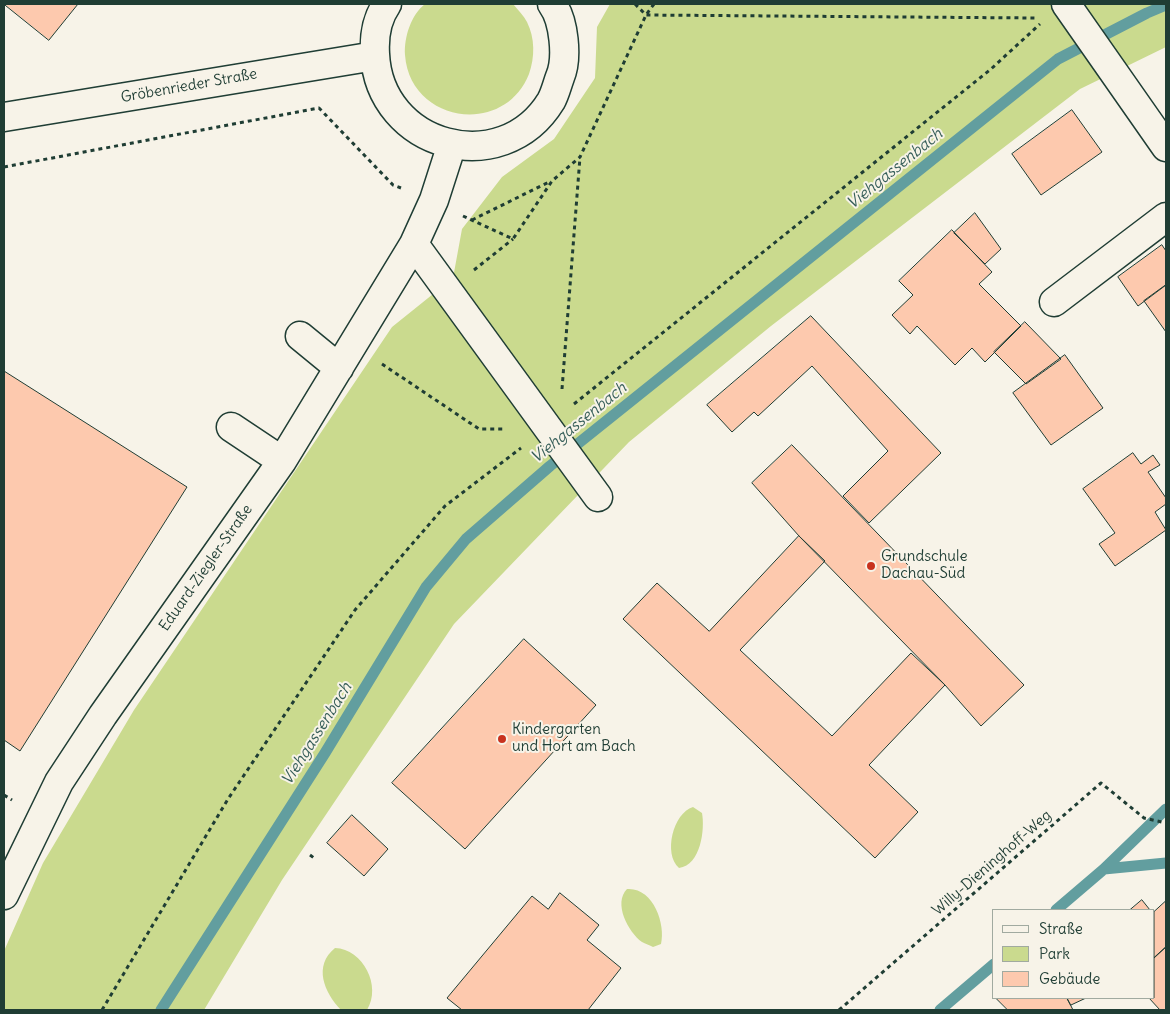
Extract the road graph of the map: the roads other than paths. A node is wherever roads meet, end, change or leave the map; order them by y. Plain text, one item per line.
1 (387, 4) edge
2 (552, 4) edge
3 (1062, 13) edge
4 (375, 56) junction
5 (4, 118) edge
6 (452, 144) junction
7 (1166, 147) edge
8 (1166, 216) edge
9 (414, 244) junction
10 (1054, 302) dead end
11 (300, 336) dead end
12 (339, 368) junction
13 (231, 427) dead end
14 (282, 461) junction
15 (598, 497) dead end
16 (4, 895) edge

1 - 4 street
2 - 6 street
3 - 7 street
4 - 5 street, Gröbenrieder Straße
4 - 6 street
6 - 9 street, Eduard-Ziegler-Straße
8 - 10 street
9 - 12 street, Eduard-Ziegler-Straße
9 - 15 street
11 - 12 street
12 - 14 street, Eduard-Ziegler-Straße
13 - 14 street
14 - 16 street, Eduard-Ziegler-Straße

